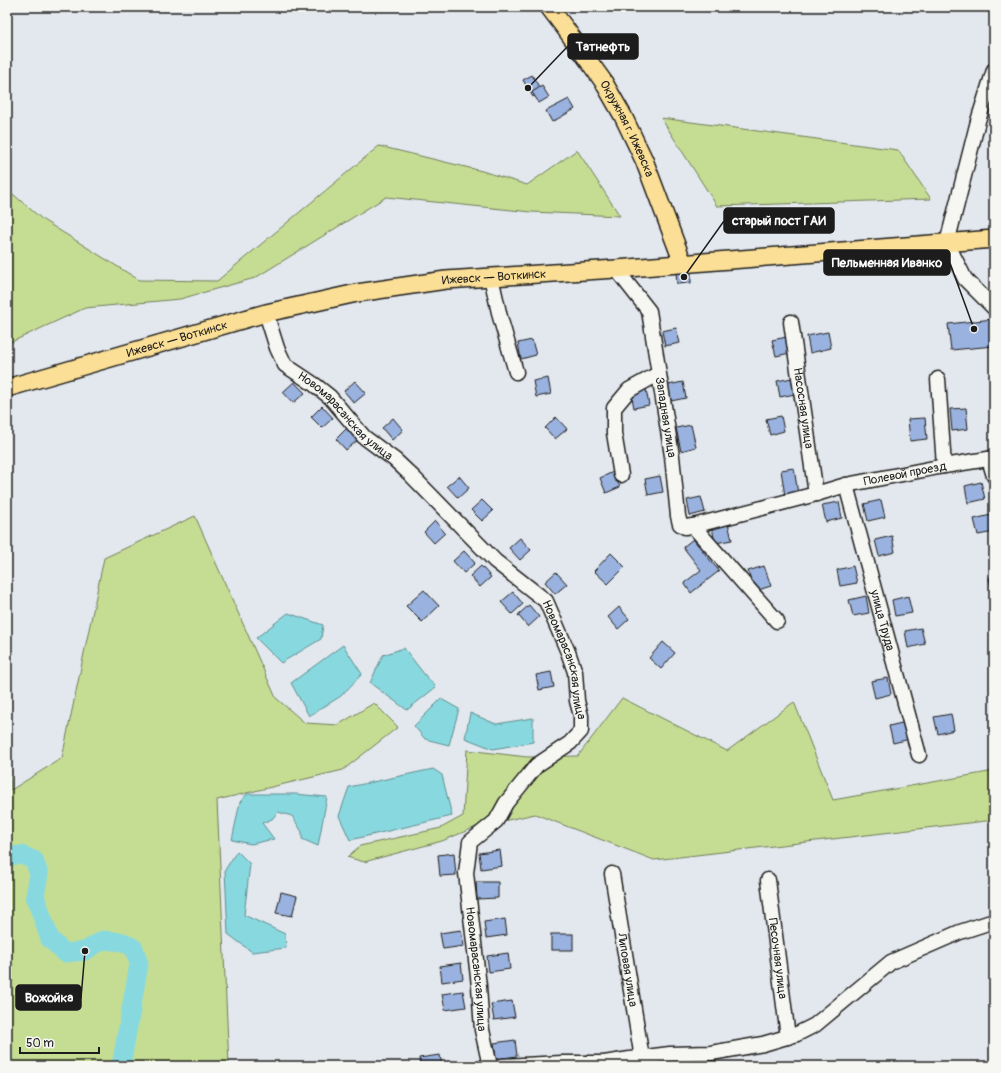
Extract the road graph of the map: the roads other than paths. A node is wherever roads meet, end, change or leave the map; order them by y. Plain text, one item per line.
1 (549, 7) edge
2 (994, 70) edge
3 (994, 239) edge
4 (947, 243) junction
5 (683, 263) junction
6 (616, 268) junction
7 (491, 277) junction
8 (994, 308) edge
9 (266, 313) junction
10 (791, 322) dead end
11 (516, 372) dead end
12 (658, 374) junction
13 (938, 380) dead end
14 (7, 388) edge
15 (992, 458) edge
16 (944, 466) junction
17 (621, 476) dead end
18 (994, 476) edge
19 (846, 485) junction
20 (816, 494) junction
21 (687, 525) junction
22 (777, 621) dead end
23 (919, 755) dead end
24 (612, 874) dead end
25 (768, 880) dead end
26 (994, 921) edge
27 (788, 1037) junction
28 (642, 1062) edge
29 (490, 1066) edge
30 (501, 1066) edge

1 - 5 main road, Окружная г. Ижевска
2 - 4 street
3 - 4 main road, Ижевск — Воткинск
4 - 5 main road, Ижевск — Воткинск
4 - 8 street
5 - 6 main road, Ижевск — Воткинск
6 - 7 main road, Ижевск — Воткинск
6 - 12 street, Западная улица
7 - 9 main road, Ижевск — Воткинск
7 - 11 street
9 - 14 main road, Ижевск — Воткинск
9 - 29 street, Новомарасанская улица
10 - 20 street, Насосная улица
12 - 17 street
12 - 21 street, Западная улица
13 - 16 street
15 - 16 street, Полевой проезд
15 - 18 street
16 - 19 street, Полевой проезд
19 - 20 street, Полевой проезд
19 - 23 street, улица Труда
20 - 21 street, Полевой проезд
21 - 22 street
24 - 28 street, Липовая улица
25 - 27 street, Песочная улица
26 - 27 street
27 - 28 street
28 - 30 street

